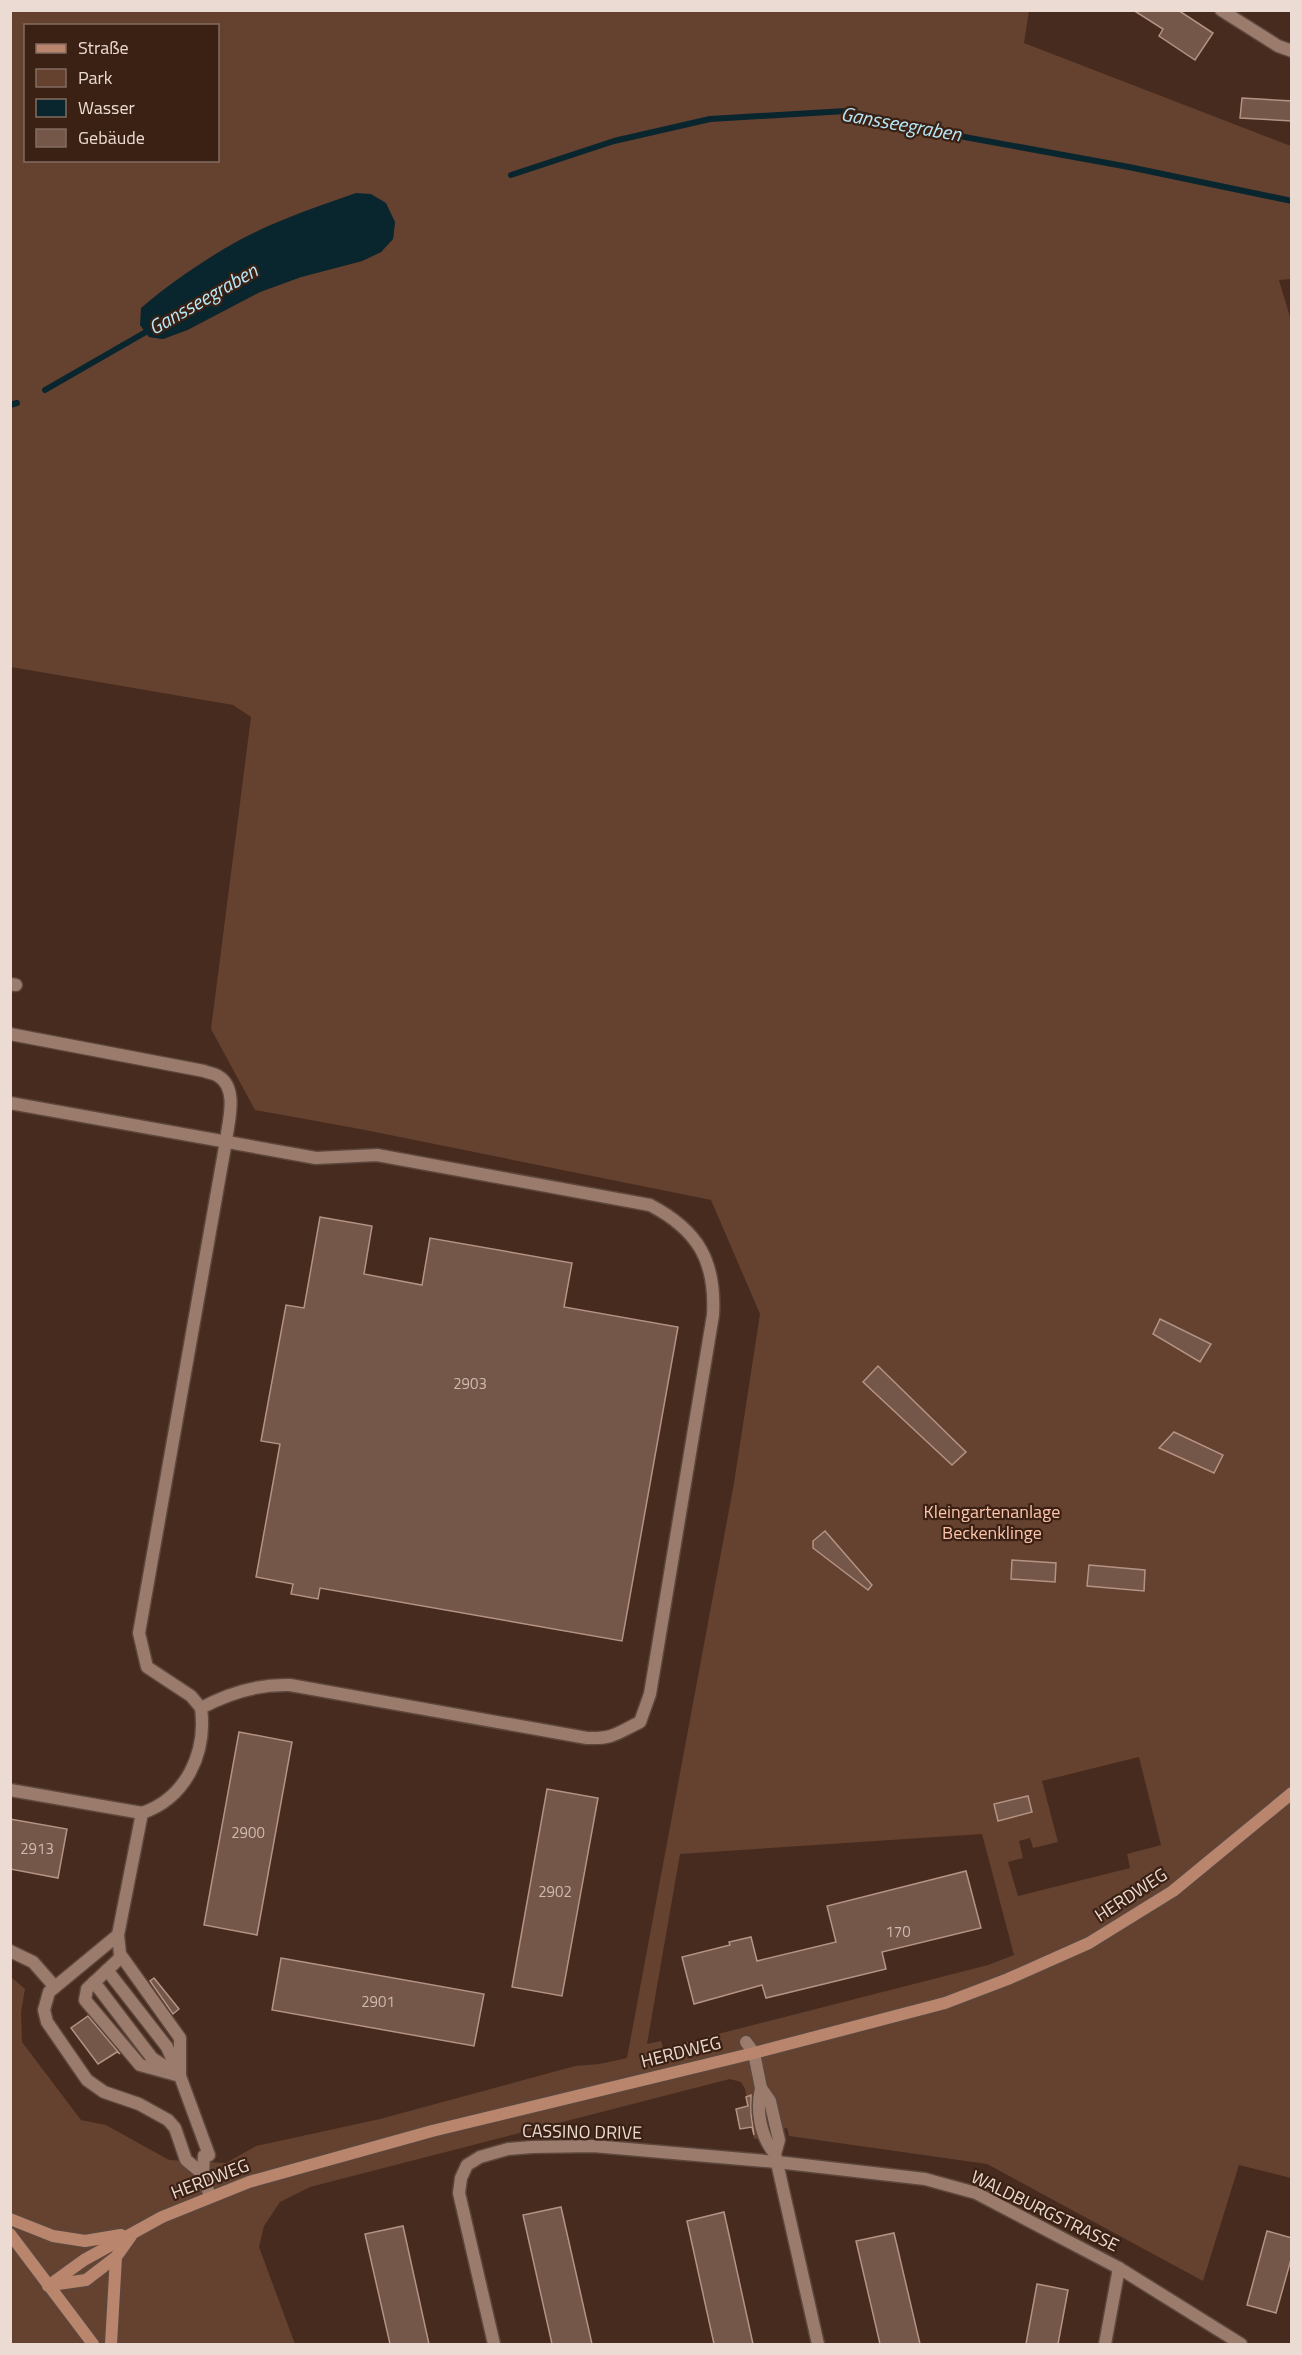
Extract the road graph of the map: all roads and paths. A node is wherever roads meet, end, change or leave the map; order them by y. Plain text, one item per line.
1 (1221, 10) edge
2 (1292, 51) edge
3 (10, 1034) edge
4 (10, 1103) edge
5 (226, 1141) junction
6 (201, 1708) junction
7 (10, 1790) edge
8 (1292, 1793) edge
9 (142, 1813) junction
10 (118, 1935) junction
11 (10, 1951) edge
12 (120, 1954) junction
13 (107, 1970) junction
14 (94, 1982) junction
15 (55, 1987) junction
16 (746, 2042) dead end
17 (754, 2053) junction
18 (180, 2076) junction
19 (776, 2158) junction
20 (203, 2174) junction
21 (210, 2197) junction
22 (10, 2219) edge
23 (134, 2232) junction
24 (10, 2234) edge
25 (117, 2257) junction
26 (1119, 2268) junction
27 (48, 2286) junction
28 (93, 2344) edge
29 (111, 2344) edge
30 (494, 2344) edge
31 (818, 2344) edge
32 (1105, 2344) edge
33 (1241, 2344) edge

1 - 2 street
3 - 5 street
4 - 5 street
5 - 6 street
5 - 6 street
6 - 9 street
7 - 9 street
8 - 17 street, HERDWEG
9 - 10 street
10 - 12 street
10 - 15 street
11 - 15 street
12 - 13 street
12 - 18 street
13 - 14 street
13 - 18 street
14 - 18 street
14 - 18 street
15 - 20 street
16 - 17 street
17 - 19 street
17 - 21 street, HERDWEG
18 - 20 street
19 - 26 street, WALDBURGSTRASSE
19 - 30 street, CASSINO DRIVE
19 - 31 street
20 - 21 street
21 - 23 street, HERDWEG
22 - 23 street
23 - 25 street
23 - 27 street, HERDWEG
24 - 27 street
25 - 27 street
25 - 29 street
26 - 32 street
26 - 33 street, WALDBURGSTRASSE
27 - 28 street

